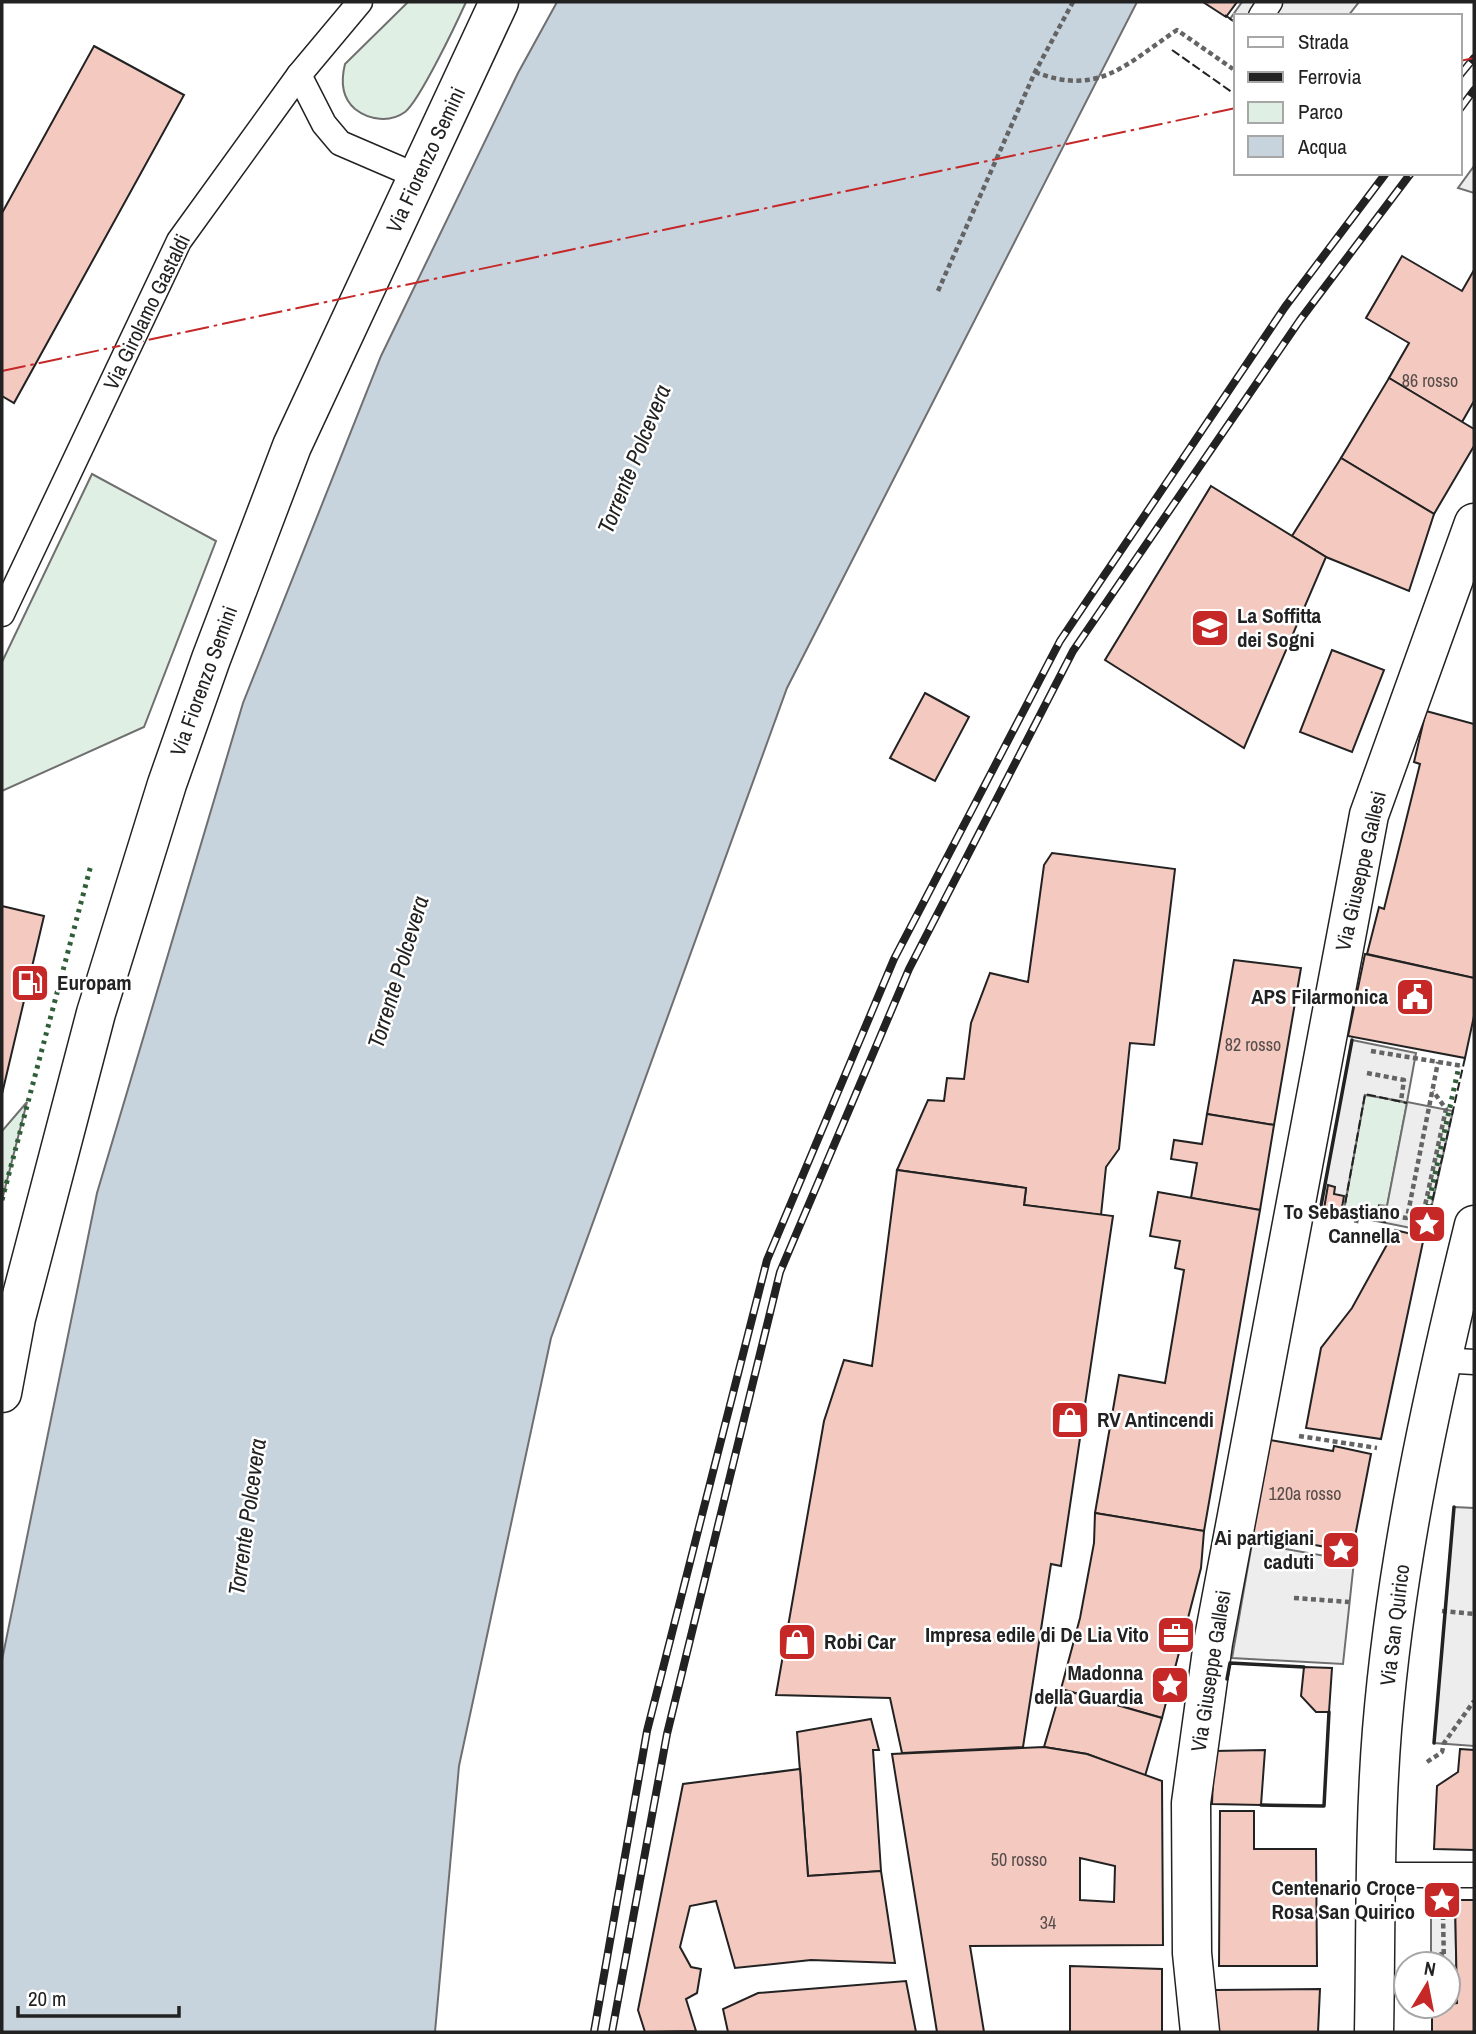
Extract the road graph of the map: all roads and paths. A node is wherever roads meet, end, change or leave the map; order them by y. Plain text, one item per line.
1 (360, 2) edge
2 (499, 2) edge
3 (1073, 2) edge
4 (1233, 69) dead end
5 (1035, 72) junction
6 (299, 75) junction
7 (419, 177) junction
8 (938, 291) dead end
9 (1474, 523) edge
10 (2, 614) edge
11 (1384, 1053) dead end
12 (1438, 1062) junction
13 (1462, 1066) dead end
14 (1359, 1072) dead end
15 (1432, 1091) junction
16 (1401, 1101) dead end
17 (1386, 1215) dead end
18 (1474, 1224) edge
19 (1427, 1226) dead end
20 (1457, 1361) edge
21 (2, 1393) edge
22 (1291, 1434) dead end
23 (1381, 1448) dead end
24 (1294, 1598) dead end
25 (1349, 1602) dead end
26 (1445, 1612) dead end
27 (1474, 1615) edge
28 (1474, 1701) edge
29 (1426, 1763) dead end
30 (1377, 1875) junction
31 (1474, 1875) edge
32 (1443, 1907) dead end
33 (1444, 1950) edge
34 (1199, 2032) edge
35 (1374, 2032) edge

1 - 6 lane, Via Girolamo Gastaldi
2 - 7 main road, Via Fiorenzo Semini
3 - 5 path
4 - 5 path
5 - 8 path
6 - 7 lane
6 - 10 lane, Via Girolamo Gastaldi
7 - 21 main road, Via Fiorenzo Semini
9 - 34 main road, Via Giuseppe Gallesi
11 - 12 path
12 - 13 path
12 - 15 path
14 - 16 path
15 - 17 path
15 - 19 path
18 - 20 main road, Via San Quirico
20 - 30 main road, Via San Quirico
22 - 23 path
24 - 25 path
26 - 27 path
28 - 29 path
30 - 31 lane
30 - 35 main road, Via San Quirico
32 - 33 path

